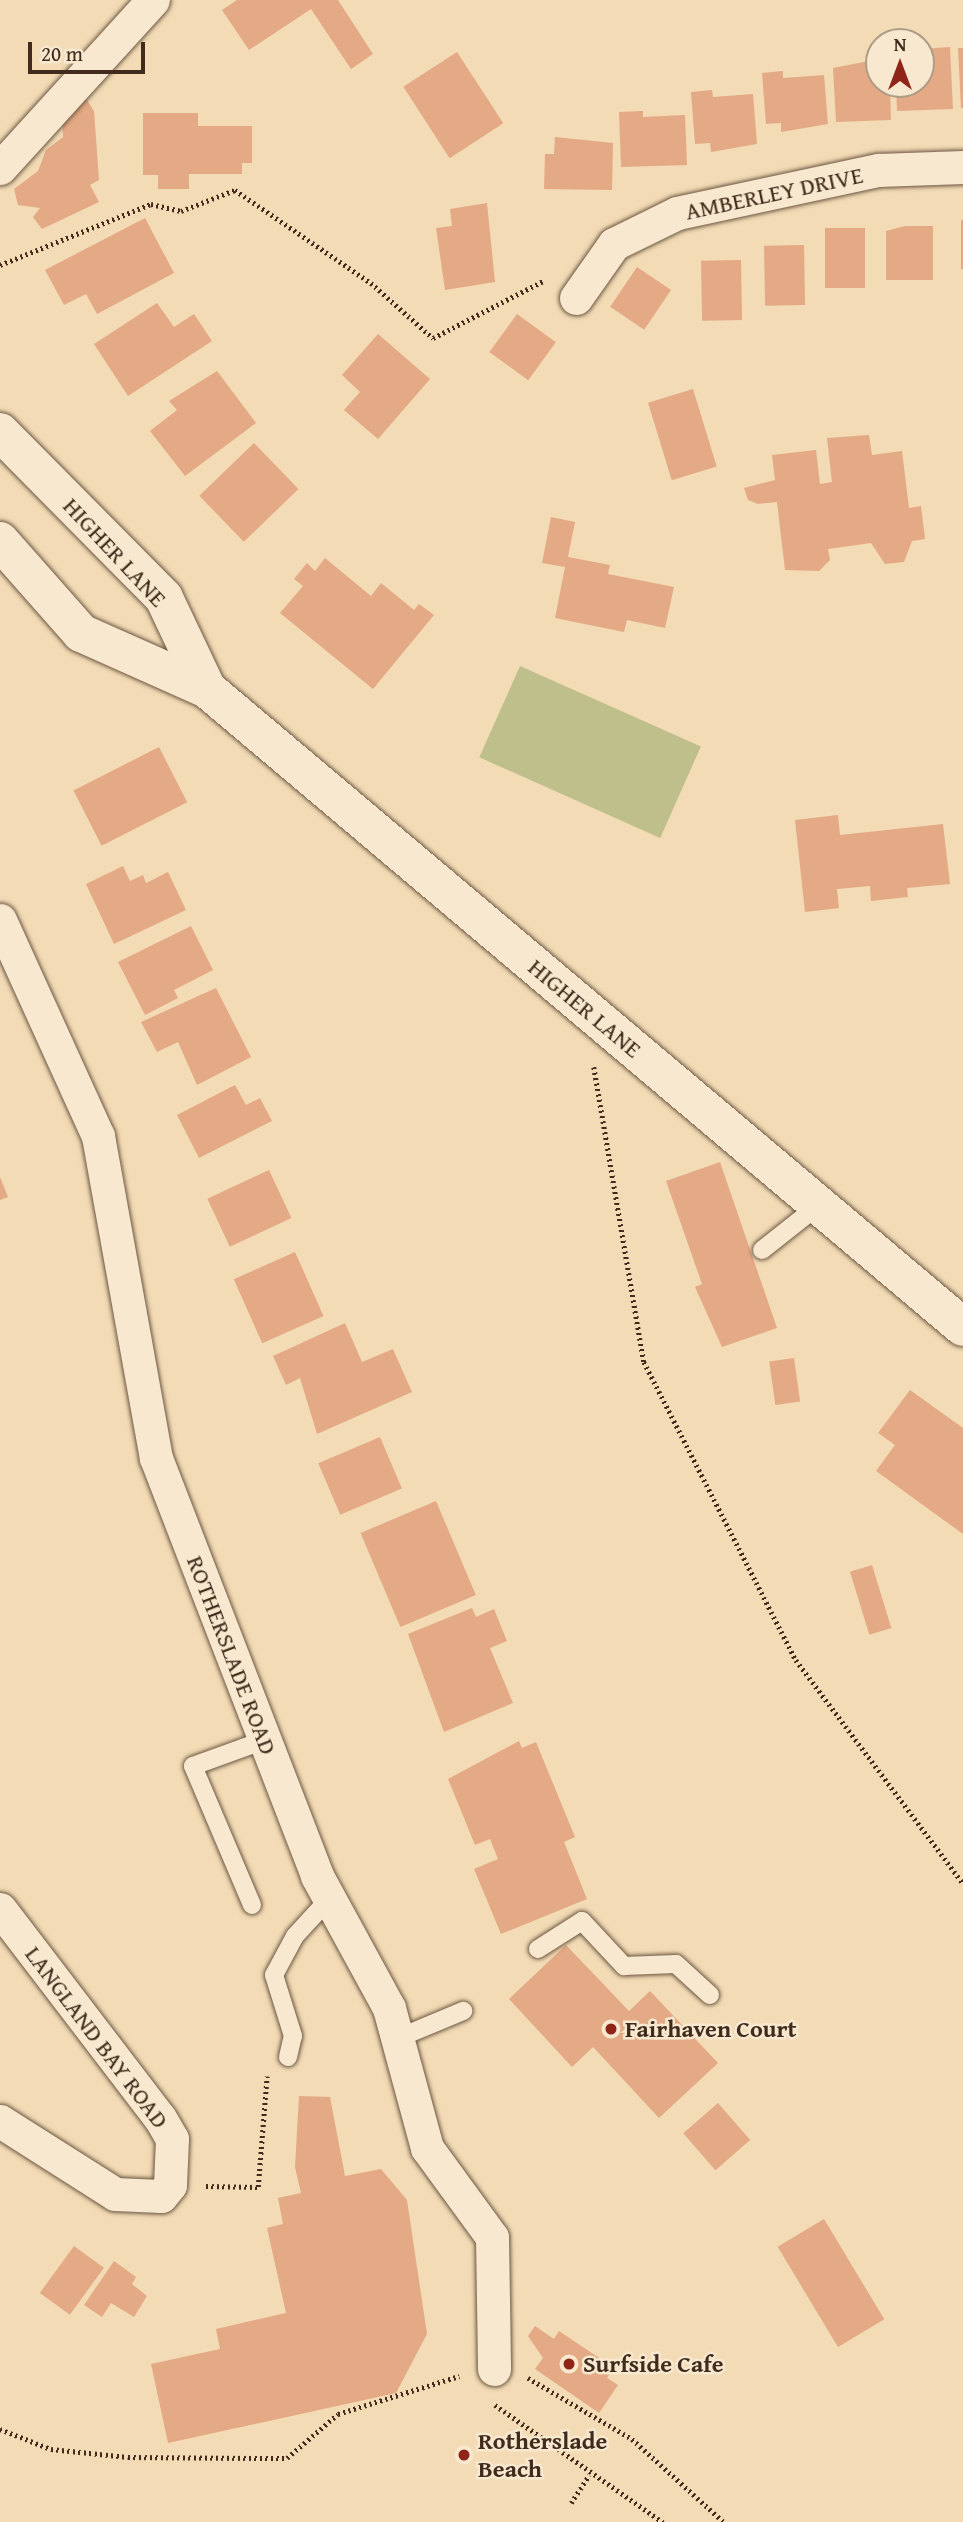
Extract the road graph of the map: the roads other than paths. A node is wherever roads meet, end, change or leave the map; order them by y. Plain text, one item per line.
1 (153, 0) edge
2 (963, 167) edge
3 (0, 168) edge
4 (576, 298) road end
5 (0, 432) edge
6 (0, 541) edge
7 (207, 689) junction
8 (0, 920) edge
9 (819, 1205) junction
10 (762, 1250) dead end
11 (963, 1327) edge
12 (265, 1740) junction
13 (329, 1899) junction
14 (252, 1905) dead end
15 (0, 1909) edge
16 (538, 1949) dead end
17 (710, 1995) dead end
18 (463, 2011) dead end
19 (396, 2039) junction
20 (288, 2057) dead end
21 (0, 2121) edge
22 (480, 2371) road end

1 - 3 street
2 - 4 street, AMBERLEY DRIVE
5 - 7 street, HIGHER LANE
6 - 7 street, HIGHER LANE
7 - 9 street, HIGHER LANE
8 - 12 street, ROTHERSLADE ROAD
9 - 10 lane
9 - 11 street, HIGHER LANE
12 - 13 street, ROTHERSLADE ROAD
12 - 14 lane
13 - 19 street, ROTHERSLADE ROAD
13 - 20 lane
15 - 21 street, LANGLAND BAY ROAD
16 - 17 lane
18 - 19 lane
19 - 22 street, ROTHERSLADE ROAD

